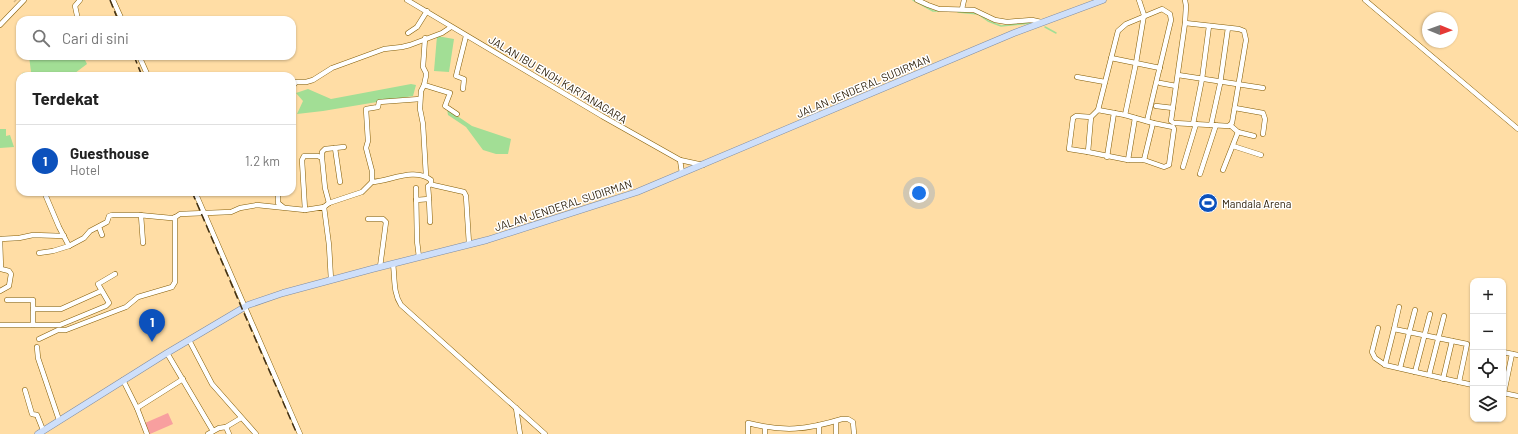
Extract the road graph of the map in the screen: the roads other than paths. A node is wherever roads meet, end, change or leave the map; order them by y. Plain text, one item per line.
1 (24, 0) edge
2 (80, 0) edge
3 (113, 0) edge
4 (407, 0) edge
5 (917, 0) edge
6 (964, 0) edge
7 (1103, 0) edge
8 (1139, 0) edge
9 (1185, 0) edge
10 (1365, 0) edge
11 (18, 3) edge
12 (962, 9) junction
13 (427, 11) junction
14 (1144, 15) junction
15 (77, 16) edge
16 (120, 16) edge
17 (1041, 22) junction
18 (1185, 23) junction
19 (0, 25) edge
20 (1209, 26) junction
21 (451, 27) junction
22 (1228, 28) junction
23 (408, 33) dead end
24 (466, 36) junction
25 (425, 38) junction
26 (1111, 58) junction
27 (141, 60) edge
28 (1136, 63) junction
29 (1160, 68) junction
30 (147, 72) edge
31 (1178, 75) junction
32 (1077, 77) dead end
33 (1202, 79) junction
34 (296, 82) edge
35 (1105, 82) junction
36 (1220, 82) junction
37 (1160, 83) dead end
38 (1239, 84) junction
39 (424, 85) junction
40 (1176, 86) junction
41 (1264, 88) dead end
42 (463, 89) dead end
43 (420, 99) junction
44 (1156, 106) dead end
45 (1173, 108) junction
46 (1235, 108) junction
47 (1098, 110) junction
48 (1114, 113) junction
49 (457, 114) dead end
50 (1124, 115) junction
51 (1091, 117) junction
52 (1135, 118) junction
53 (1147, 120) junction
54 (1153, 123) junction
55 (1194, 124) junction
56 (1214, 125) junction
57 (1230, 125) junction
58 (1518, 129) edge
59 (1238, 132) junction
60 (1263, 134) dead end
61 (1254, 136) dead end
62 (1233, 146) junction
63 (344, 147) dead end
64 (335, 148) junction
65 (1088, 152) junction
66 (1261, 155) dead end
67 (1107, 157) junction
68 (322, 158) junction
69 (680, 160) junction
70 (1128, 160) junction
71 (1144, 160) junction
72 (703, 165) junction
73 (1183, 167) dead end
74 (1223, 170) dead end
75 (682, 173) junction
76 (1200, 174) dead end
77 (426, 176) junction
78 (340, 182) dead end
79 (372, 182) junction
80 (431, 184) junction
81 (416, 188) dead end
82 (46, 196) edge
83 (197, 196) edge
84 (278, 196) edge
85 (429, 199) junction
86 (416, 200) junction
87 (329, 203) junction
88 (283, 207) junction
89 (324, 207) junction
90 (305, 210) junction
91 (204, 213) junction
92 (141, 215) junction
93 (176, 217) junction
94 (368, 219) dead end
95 (430, 222) dead end
96 (99, 227) junction
97 (102, 235) dead end
98 (64, 236) junction
99 (0, 239) edge
100 (143, 243) dead end
101 (469, 244) junction
102 (69, 246) junction
103 (38, 253) dead end
104 (419, 256) junction
105 (393, 264) junction
106 (380, 267) junction
107 (115, 274) dead end
108 (331, 280) junction
109 (101, 290) junction
110 (0, 291) edge
111 (7, 300) dead end
112 (245, 307) junction
113 (1399, 307) dead end
114 (33, 309) junction
115 (1415, 310) dead end
116 (1430, 314) dead end
117 (1444, 316) dead end
118 (0, 325) edge
119 (33, 325) junction
120 (1378, 328) dead end
121 (1394, 329) junction
122 (1410, 332) junction
123 (1425, 335) junction
124 (1439, 338) junction
125 (39, 339) dead end
126 (189, 340) junction
127 (1452, 341) junction
128 (1467, 344) junction
129 (1470, 344) edge
130 (37, 347) dead end
131 (167, 353) junction
132 (1506, 353) edge
133 (1512, 354) junction
134 (1518, 356) edge
135 (1385, 365) junction
136 (1400, 368) junction
137 (1416, 372) junction
138 (1429, 375) junction
139 (183, 379) junction
140 (1443, 379) junction
141 (123, 380) junction
142 (1459, 382) junction
143 (1470, 384) edge
144 (1505, 386) edge
145 (25, 390) dead end
146 (1506, 394) edge
147 (1518, 396) edge
148 (137, 408) junction
149 (516, 408) junction
150 (241, 418) junction
151 (59, 420) junction
152 (836, 421) junction
153 (819, 425) junction
154 (226, 427) junction
155 (765, 427) junction
156 (213, 431) junction
157 (801, 431) edge
158 (40, 432) edge
159 (784, 432) edge
160 (542, 433) edge
161 (855, 433) edge
162 (147, 434) edge
163 (208, 434) edge
164 (230, 434) edge
165 (256, 434) edge
166 (300, 434) edge
167 (520, 434) edge
168 (748, 434) edge
169 (765, 434) edge
170 (819, 434) edge
171 (836, 434) edge

1 - 11 street
2 - 15 street
3 - 16 street
4 - 13 street, JALAN IBU ENOH KARTANAGARA
5 - 12 street
6 - 12 street
7 - 17 main road, JALAN JENDERAL SUDIRMAN
8 - 14 street
9 - 18 street
10 - 58 street
11 - 19 street
12 - 17 street
13 - 21 street, JALAN IBU ENOH KARTANAGARA
13 - 23 street
14 - 26 street
14 - 28 street
14 - 29 street
17 - 72 main road, JALAN JENDERAL SUDIRMAN
18 - 20 street
18 - 31 street
20 - 22 street
20 - 33 street
21 - 24 street, JALAN IBU ENOH KARTANAGARA
21 - 25 street
22 - 36 street
22 - 38 street
24 - 42 street
24 - 69 street, JALAN IBU ENOH KARTANAGARA
25 - 34 street
25 - 39 street
26 - 28 street
26 - 35 street
27 - 30 street
28 - 29 street
28 - 50 street
29 - 53 street
31 - 33 street
31 - 40 street
32 - 35 street
33 - 36 street
33 - 55 street
35 - 47 street
36 - 38 street
36 - 56 street
37 - 40 street
38 - 41 street
38 - 46 street
39 - 43 street
39 - 49 street
40 - 45 street
43 - 77 street
43 - 79 street
44 - 45 street
45 - 55 street
46 - 57 street
46 - 60 street
47 - 48 street
47 - 51 street
48 - 50 street
48 - 67 street
50 - 52 street
51 - 65 street
51 - 65 street
52 - 53 street
52 - 70 street
53 - 54 street
54 - 71 street
54 - 71 street
55 - 56 street
55 - 73 street
56 - 57 street
56 - 76 street
57 - 59 street
59 - 61 street
59 - 62 street
62 - 66 street
62 - 74 street
63 - 64 street
64 - 68 street
64 - 78 street
65 - 67 street
67 - 70 street
68 - 87 street
68 - 90 street
69 - 72 street, JALAN IBU ENOH KARTANAGARA
69 - 75 street
70 - 71 street
72 - 75 main road, JALAN JENDERAL SUDIRMAN
75 - 101 main road, JALAN JENDERAL SUDIRMAN
77 - 79 street
77 - 80 street
79 - 87 street
80 - 85 street
80 - 101 street
81 - 86 street
82 - 98 street
83 - 91 street
84 - 88 street
85 - 86 street
85 - 95 street
86 - 104 street
87 - 89 street
88 - 90 street
88 - 91 street
89 - 90 street
89 - 108 street
91 - 93 street
91 - 112 street
92 - 93 street
92 - 96 street
92 - 100 street
93 - 125 street
94 - 106 street
96 - 97 street
96 - 102 street
98 - 99 street
98 - 102 street
99 - 110 street
101 - 104 main road, JALAN JENDERAL SUDIRMAN
102 - 103 street
104 - 105 main road, JALAN JENDERAL SUDIRMAN
105 - 106 main road, JALAN JENDERAL SUDIRMAN
105 - 149 street
106 - 108 main road, JALAN JENDERAL SUDIRMAN
107 - 109 street
108 - 112 main road, JALAN JENDERAL SUDIRMAN
109 - 114 street
109 - 119 street
111 - 114 street
112 - 126 main road, JALAN JENDERAL SUDIRMAN
112 - 166 street
113 - 121 street
114 - 119 street
115 - 122 street
116 - 123 street
117 - 124 street
118 - 119 street
120 - 135 street
121 - 122 street
121 - 135 street
122 - 123 street
122 - 136 street
123 - 124 street
123 - 137 street
124 - 127 street
124 - 138 street
126 - 131 main road, JALAN JENDERAL SUDIRMAN
126 - 150 street
127 - 128 street
127 - 140 street
128 - 129 street
128 - 142 street
130 - 151 street
131 - 139 street
131 - 141 main road, JALAN JENDERAL SUDIRMAN
132 - 133 street
133 - 134 street
133 - 144 street
135 - 136 street
136 - 137 street
137 - 138 street
138 - 140 street
139 - 148 street
139 - 156 street
140 - 142 street
141 - 148 street
141 - 151 main road, JALAN JENDERAL SUDIRMAN
142 - 143 street
145 - 158 street
146 - 147 street
148 - 162 street
149 - 160 street
149 - 167 street
150 - 154 street
150 - 165 street
151 - 158 main road, JALAN JENDERAL SUDIRMAN
152 - 153 street
152 - 161 street
152 - 171 street
153 - 157 street
153 - 170 street
154 - 156 street
154 - 164 street
155 - 159 street
155 - 168 street
155 - 169 street
156 - 163 street
157 - 159 street

